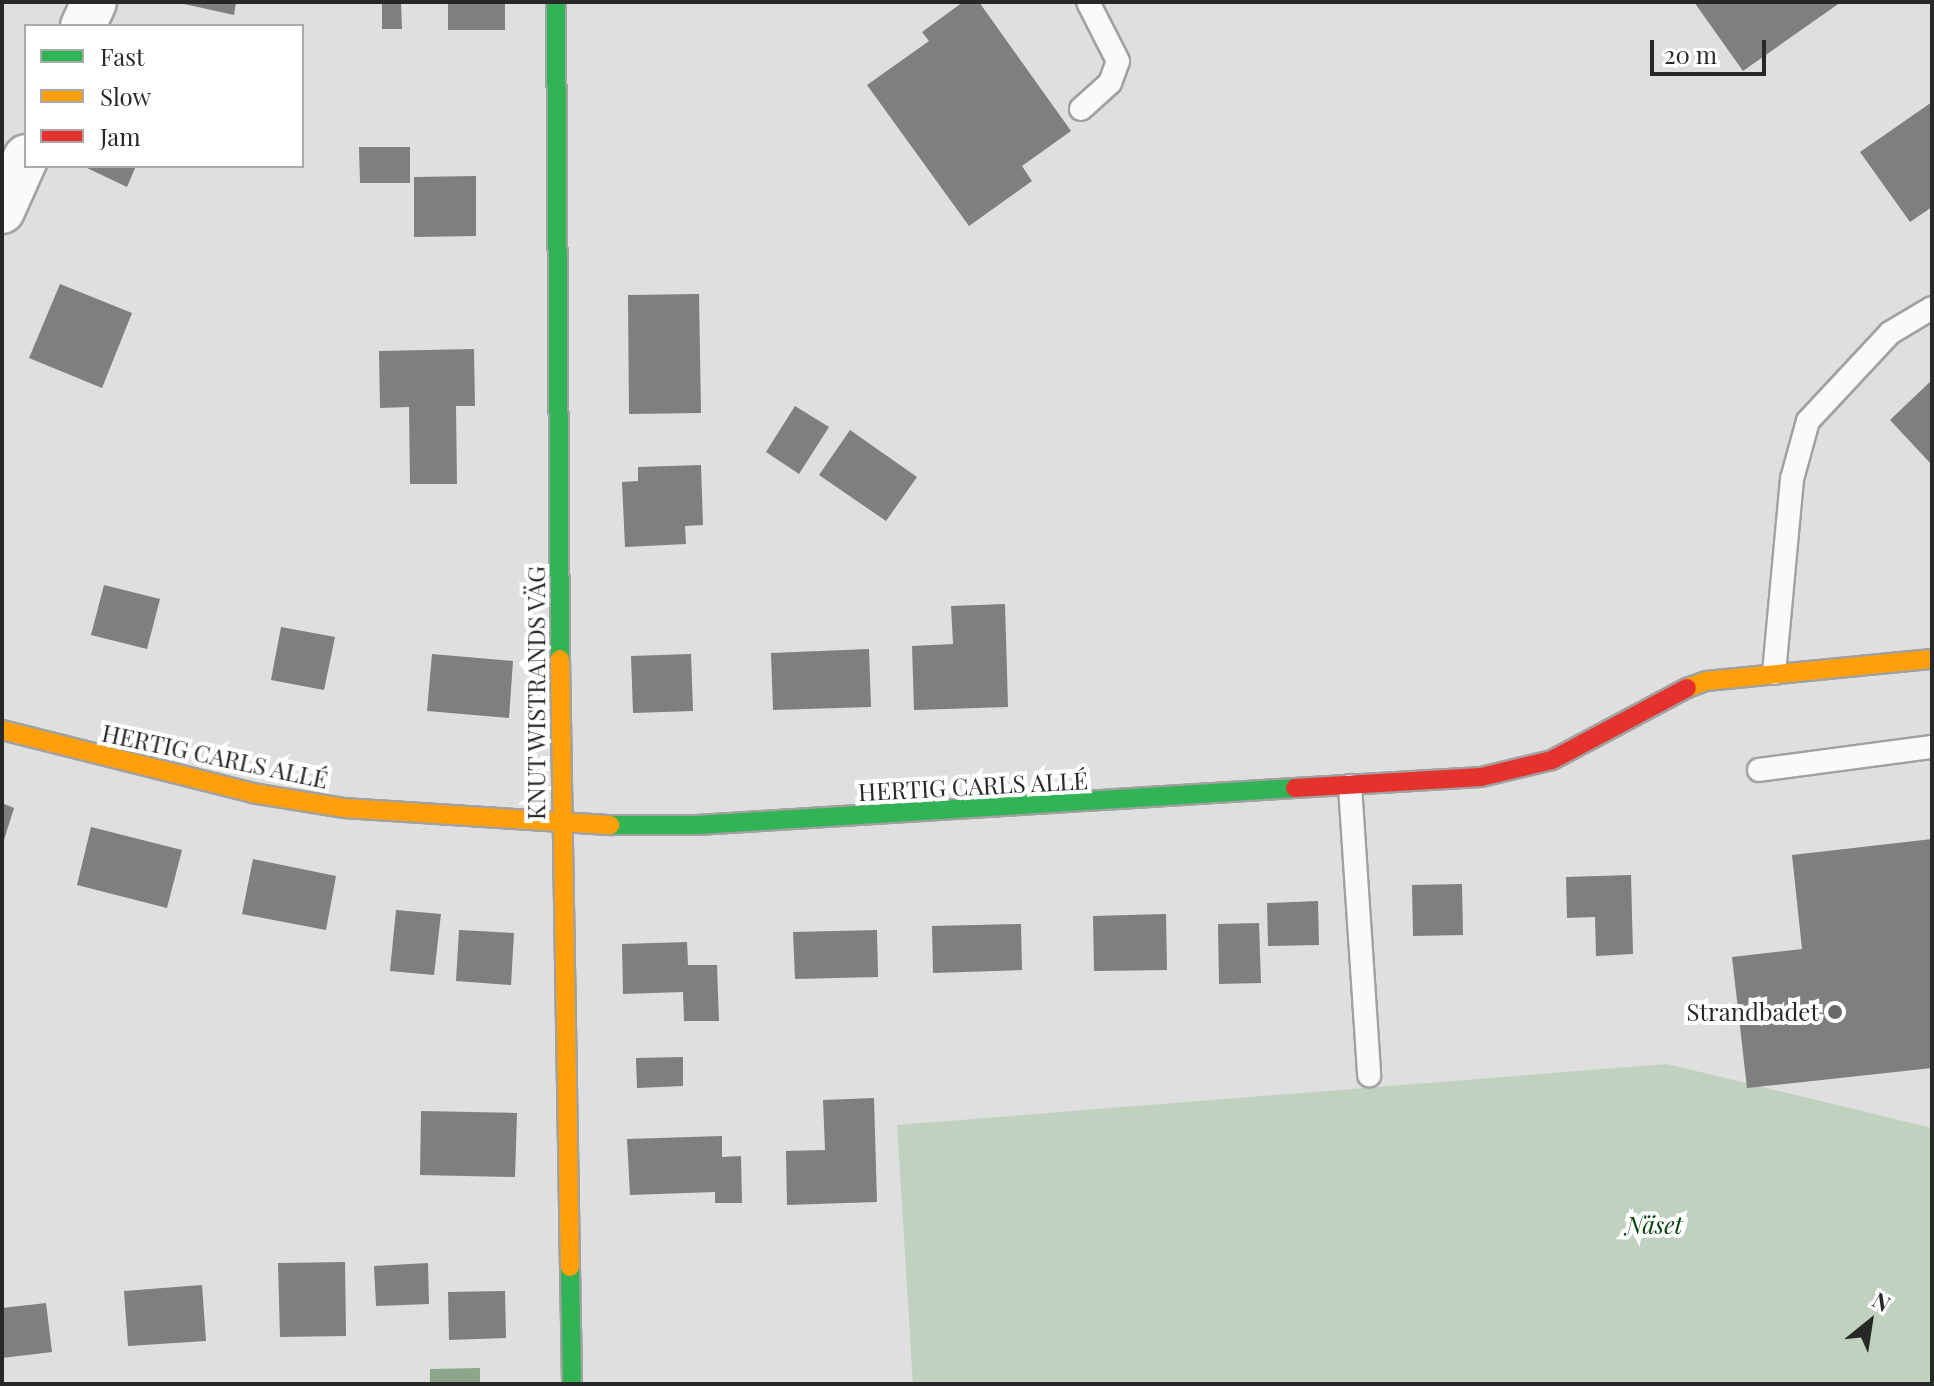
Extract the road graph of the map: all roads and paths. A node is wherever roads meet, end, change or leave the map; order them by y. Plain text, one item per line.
1 (94, 2) edge
2 (556, 2) edge
3 (1088, 2) edge
4 (84, 24) edge
5 (1081, 109) dead end
6 (24, 162) edge
7 (2, 211) edge
8 (1932, 308) edge
9 (1932, 659) edge
10 (1774, 673) junction
11 (2, 730) edge
12 (1932, 747) edge
13 (1759, 770) dead end
14 (1350, 786) junction
15 (561, 825) junction
16 (1369, 1075) dead end
17 (572, 1384) edge

1 - 4 street
2 - 15 street, KNUT WISTRANDS VÄG
3 - 5 lane
6 - 7 street
8 - 10 lane
9 - 10 street, HERTIG CARLS ALLÉ
10 - 14 street, HERTIG CARLS ALLÉ
11 - 15 street, HERTIG CARLS ALLÉ
12 - 13 lane
14 - 15 street, HERTIG CARLS ALLÉ
14 - 16 lane
15 - 17 street, KNUT WISTRANDS VÄG

